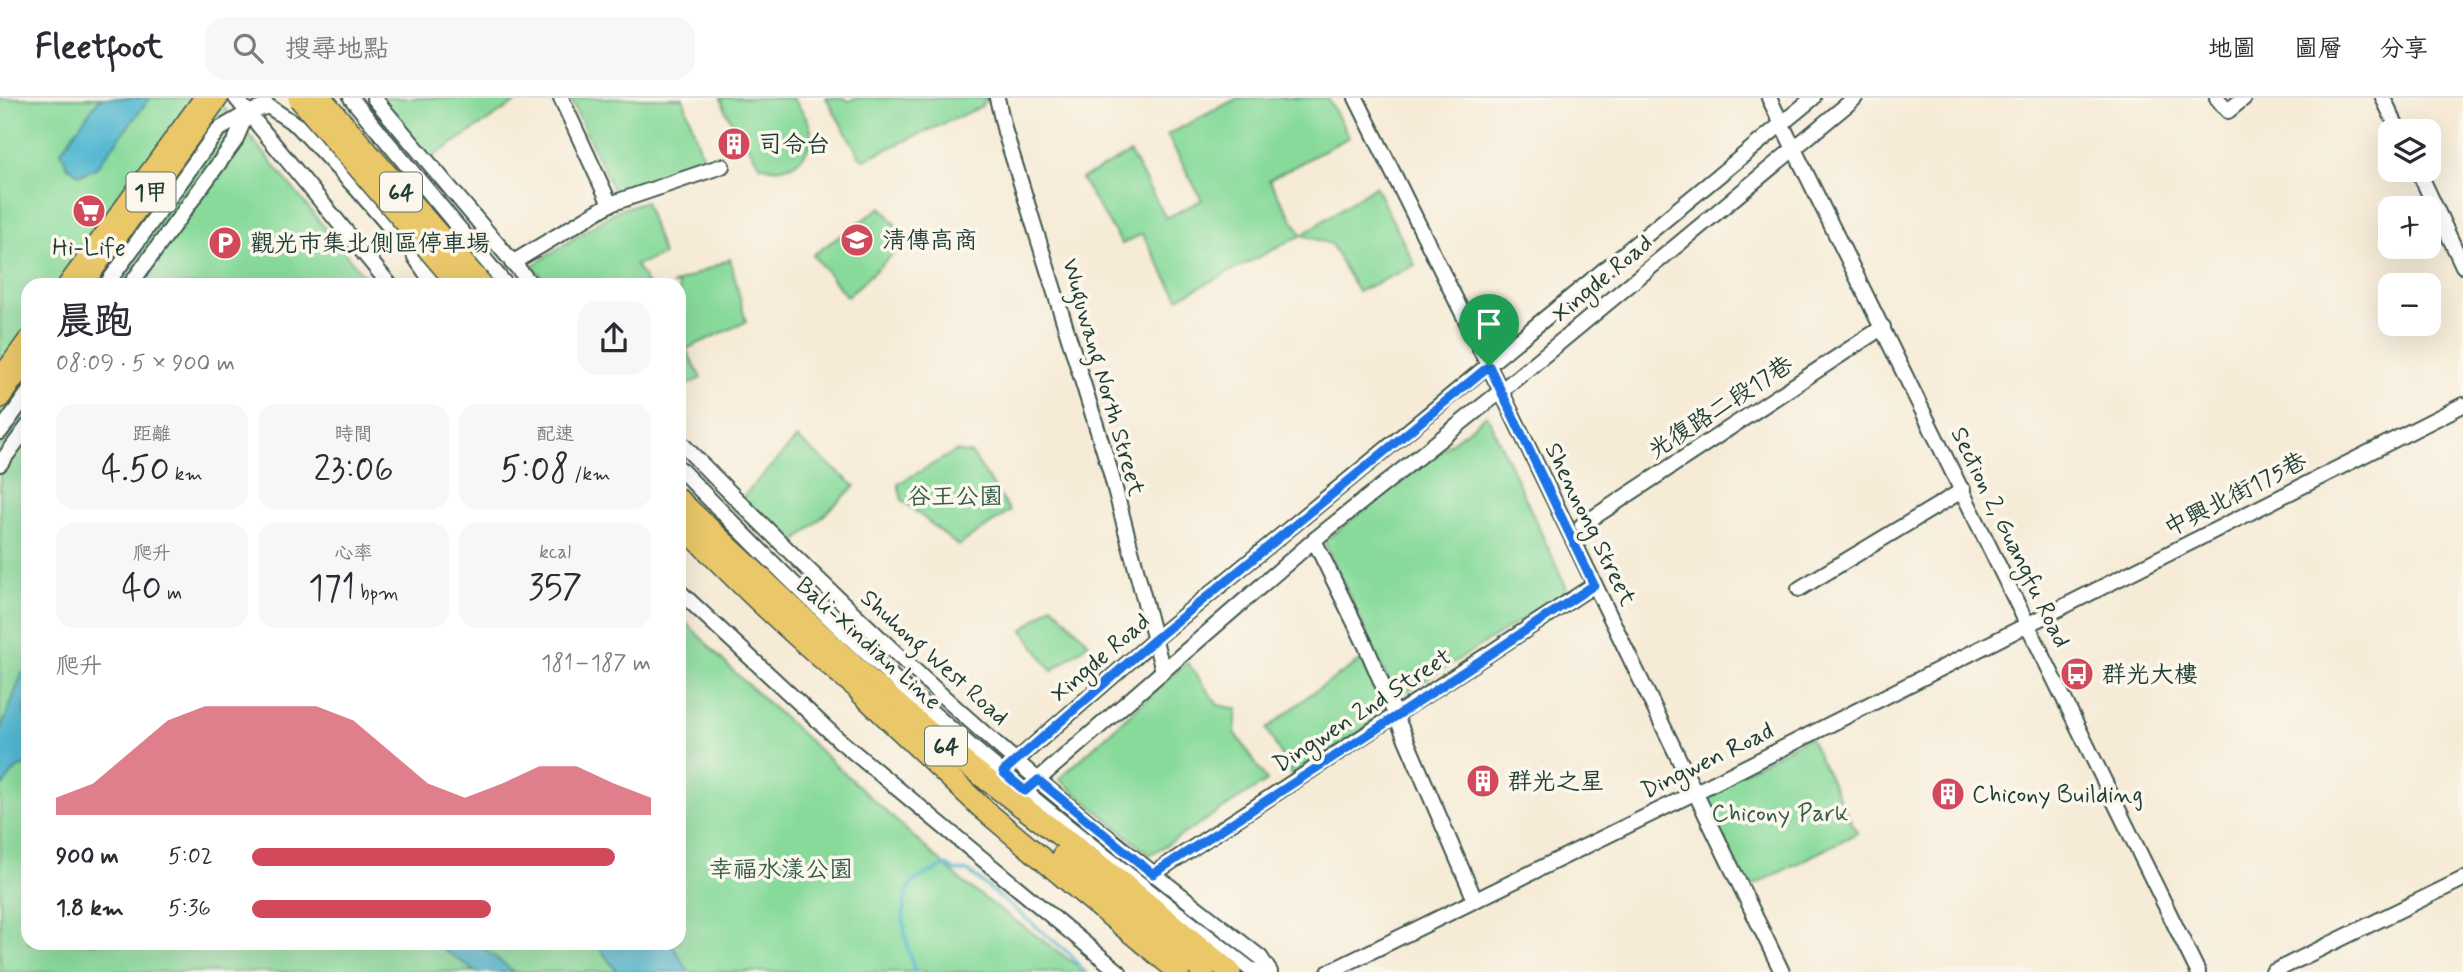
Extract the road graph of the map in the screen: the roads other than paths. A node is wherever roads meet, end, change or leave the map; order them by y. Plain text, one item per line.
1 (203, 98) edge
2 (219, 98) edge
3 (236, 98) edge
4 (299, 98) edge
5 (323, 98) edge
6 (351, 98) edge
7 (374, 98) edge
8 (561, 98) edge
9 (998, 98) edge
10 (1356, 98) edge
11 (1769, 98) edge
12 (1813, 98) edge
13 (1855, 98) edge
14 (2217, 98) edge
15 (2244, 98) edge
16 (2383, 98) edge
17 (247, 113) junction
18 (2393, 119) edge
19 (1781, 123) junction
20 (1795, 147) junction
21 (722, 166) dead end
22 (2424, 182) edge
23 (610, 204) junction
24 (409, 239) junction
25 (512, 263) junction
26 (2463, 266) edge
27 (72, 278) edge
28 (88, 278) edge
29 (111, 278) edge
30 (135, 278) edge
31 (384, 278) edge
32 (429, 278) edge
33 (455, 278) edge
34 (455, 278) edge
35 (476, 278) edge
36 (500, 278) edge
37 (526, 278) edge
38 (1883, 327) junction
39 (21, 349) edge
40 (1489, 366) junction
41 (21, 370) edge
42 (0, 378) edge
43 (1502, 391) junction
44 (0, 399) edge
45 (21, 403) edge
46 (2463, 405) edge
47 (0, 432) edge
48 (21, 436) edge
49 (686, 448) edge
50 (0, 464) edge
51 (686, 475) edge
52 (1963, 490) junction
53 (686, 507) edge
54 (1581, 525) dead end
55 (686, 528) edge
56 (1314, 540) junction
57 (1594, 585) junction
58 (1799, 589) dead end
59 (686, 598) edge
60 (2028, 624) junction
61 (1154, 640) junction
62 (1163, 671) junction
63 (852, 684) junction
64 (1395, 717) junction
65 (1016, 761) junction
66 (1003, 772) junction
67 (1038, 780) junction
68 (1025, 791) junction
69 (1696, 792) junction
70 (1153, 874) junction
71 (2463, 879) edge
72 (1475, 900) junction
73 (1198, 946) junction
74 (1119, 972) edge
75 (1179, 972) edge
76 (1204, 972) edge
77 (1230, 972) edge
78 (1235, 972) edge
79 (1258, 972) edge
80 (1270, 972) edge
81 (1329, 972) edge
82 (1782, 972) edge
83 (2198, 972) edge
84 (2273, 972) edge

1 - 27 main road, 1甲
2 - 28 main road, 1甲
3 - 17 street
4 - 33 highway, 64, bridge
5 - 24 street
5 - 35 highway, 64, bridge
6 - 36 street
7 - 25 street
8 - 23 street
9 - 61 street, Wuguwang North Street
10 - 40 street, Shennong Street
11 - 19 street, Section 2, Guangfu Road
12 - 19 street, Xingde Road
13 - 20 street, Xingde Road
14 - 15 street
16 - 18 street
17 - 24 street
17 - 29 street
17 - 30 street
17 - 31 street
19 - 20 street, Section 2, Guangfu Road
19 - 40 street, Xingde Road
20 - 38 street, Section 2, Guangfu Road
20 - 43 street, Xingde Road
21 - 23 street
22 - 26 street
23 - 25 street
24 - 32 street
24 - 34 street
25 - 37 street
38 - 52 street, Section 2, Guangfu Road
38 - 54 street, 光復路二段17巷
39 - 42 main road
40 - 43 street, Shennong Street
40 - 61 street, Xingde Road
41 - 44 main road
43 - 56 street, Xingde Road
43 - 57 street, Shennong Street
45 - 47 street
46 - 60 street, 中興北街175巷
48 - 50 street
49 - 65 street, Shuhong West Road
51 - 66 street, Shuhong West Road
52 - 58 street
52 - 60 street, Section 2, Guangfu Road
53 - 73 highway, Bali-Xindian Line / 64
55 - 63 highway, Bali-Xindian Line / 64
56 - 62 street, Xingde Road
56 - 64 street
57 - 64 street, Dingwen 2nd Street
57 - 69 street, Shennong Street
59 - 74 street
60 - 69 street, Dingwen Road
60 - 83 street, Section 2, Guangfu Road
61 - 62 street, Wuguwang North Street
61 - 65 street, Xingde Road
62 - 67 street, Xingde Road
63 - 75 highway
63 - 76 highway, Bali-Xindian Line / 64
64 - 70 street, Dingwen 2nd Street
64 - 72 street
65 - 66 street, Xingde Road
65 - 67 street, Shuhong West Road
66 - 68 street, Shuhong West Road
67 - 68 street, Xingde Road
67 - 70 street, Shuhong West Road
68 - 79 street, Shuhong West Road
69 - 72 street, Dingwen Road
69 - 82 street, Shennong Street
70 - 80 street, Shuhong West Road
71 - 84 street
72 - 81 street, Dingwen Road
73 - 77 highway, Bali-Xindian Line / 64
73 - 78 highway

